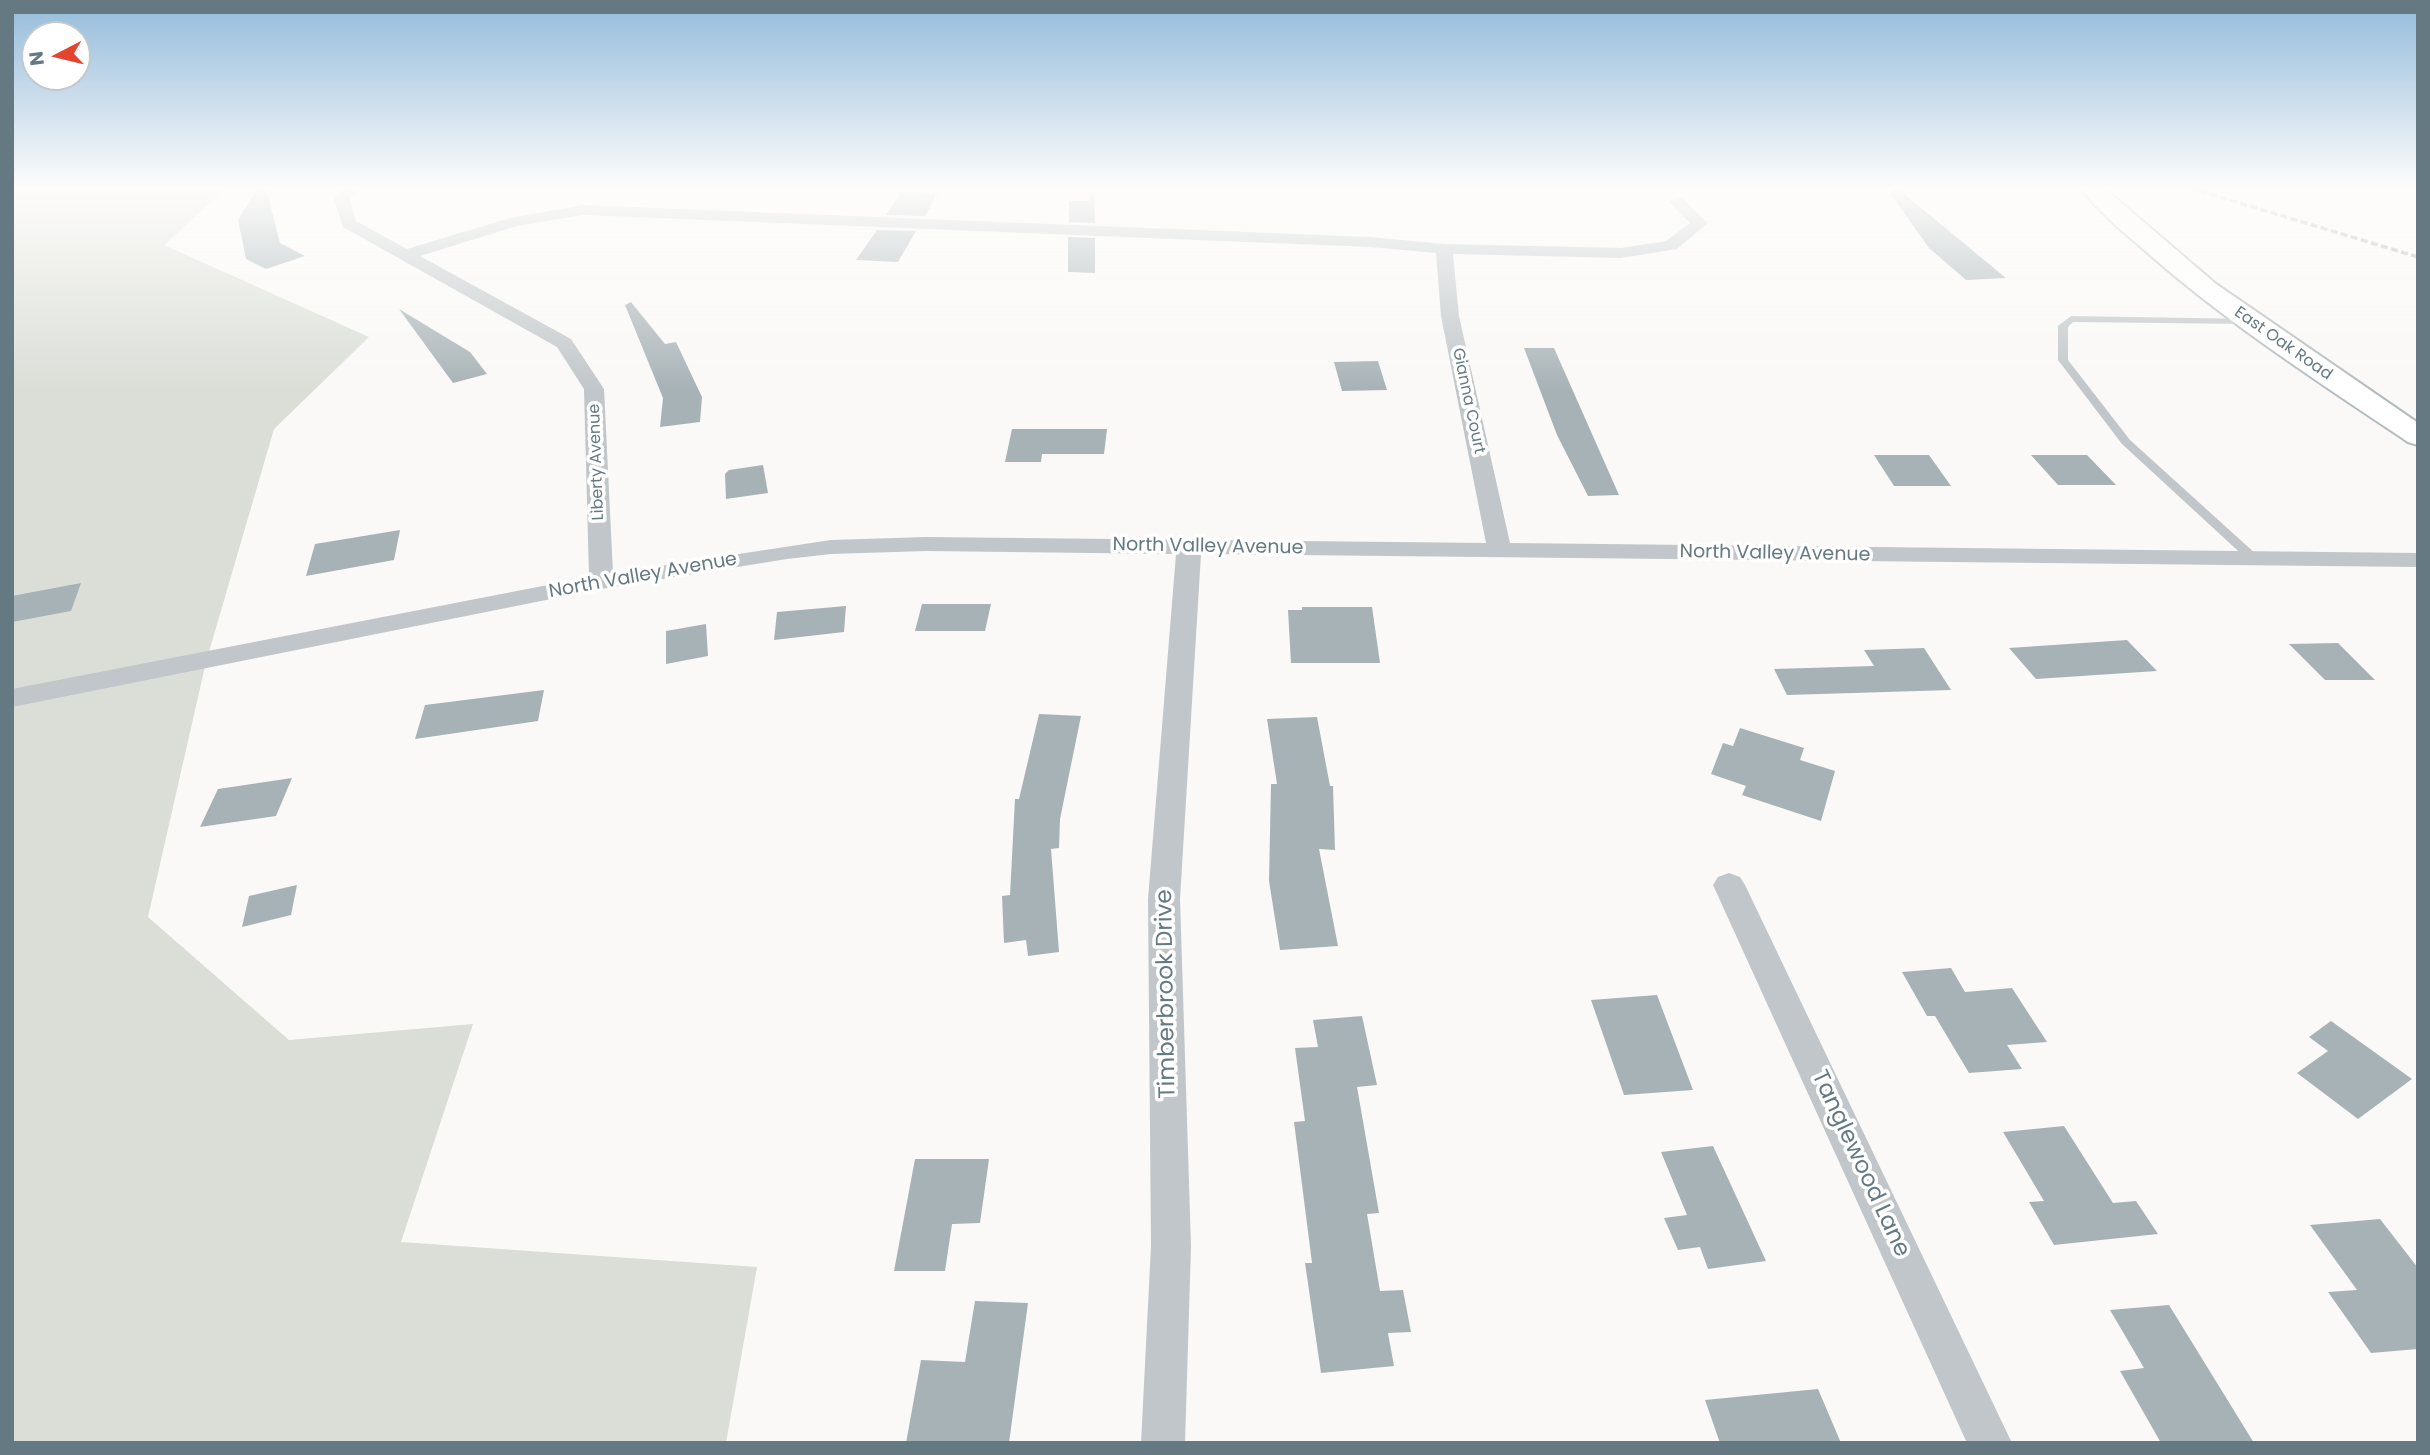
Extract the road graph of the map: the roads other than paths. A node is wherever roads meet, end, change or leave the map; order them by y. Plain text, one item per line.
1 (412, 256) edge
2 (1445, 256) edge
3 (2161, 256) edge
4 (2249, 321) junction
5 (2418, 436) edge
6 (1189, 547) junction
7 (1500, 551) junction
8 (2253, 558) junction
9 (2418, 560) edge
10 (601, 582) junction
11 (12, 698) edge
12 (1729, 885) dead end
13 (1163, 1443) edge
14 (1990, 1443) edge

1 - 10 street, Liberty Avenue
2 - 7 street, Gianna Court
3 - 4 street, East Oak Road
4 - 5 street, East Oak Road
4 - 8 lane
6 - 7 street, North Valley Avenue
6 - 10 street, North Valley Avenue
6 - 13 street, Timberbrook Drive
7 - 8 street, North Valley Avenue
8 - 9 street, North Valley Avenue
10 - 11 street, North Valley Avenue
12 - 14 street, Tanglewood Lane

